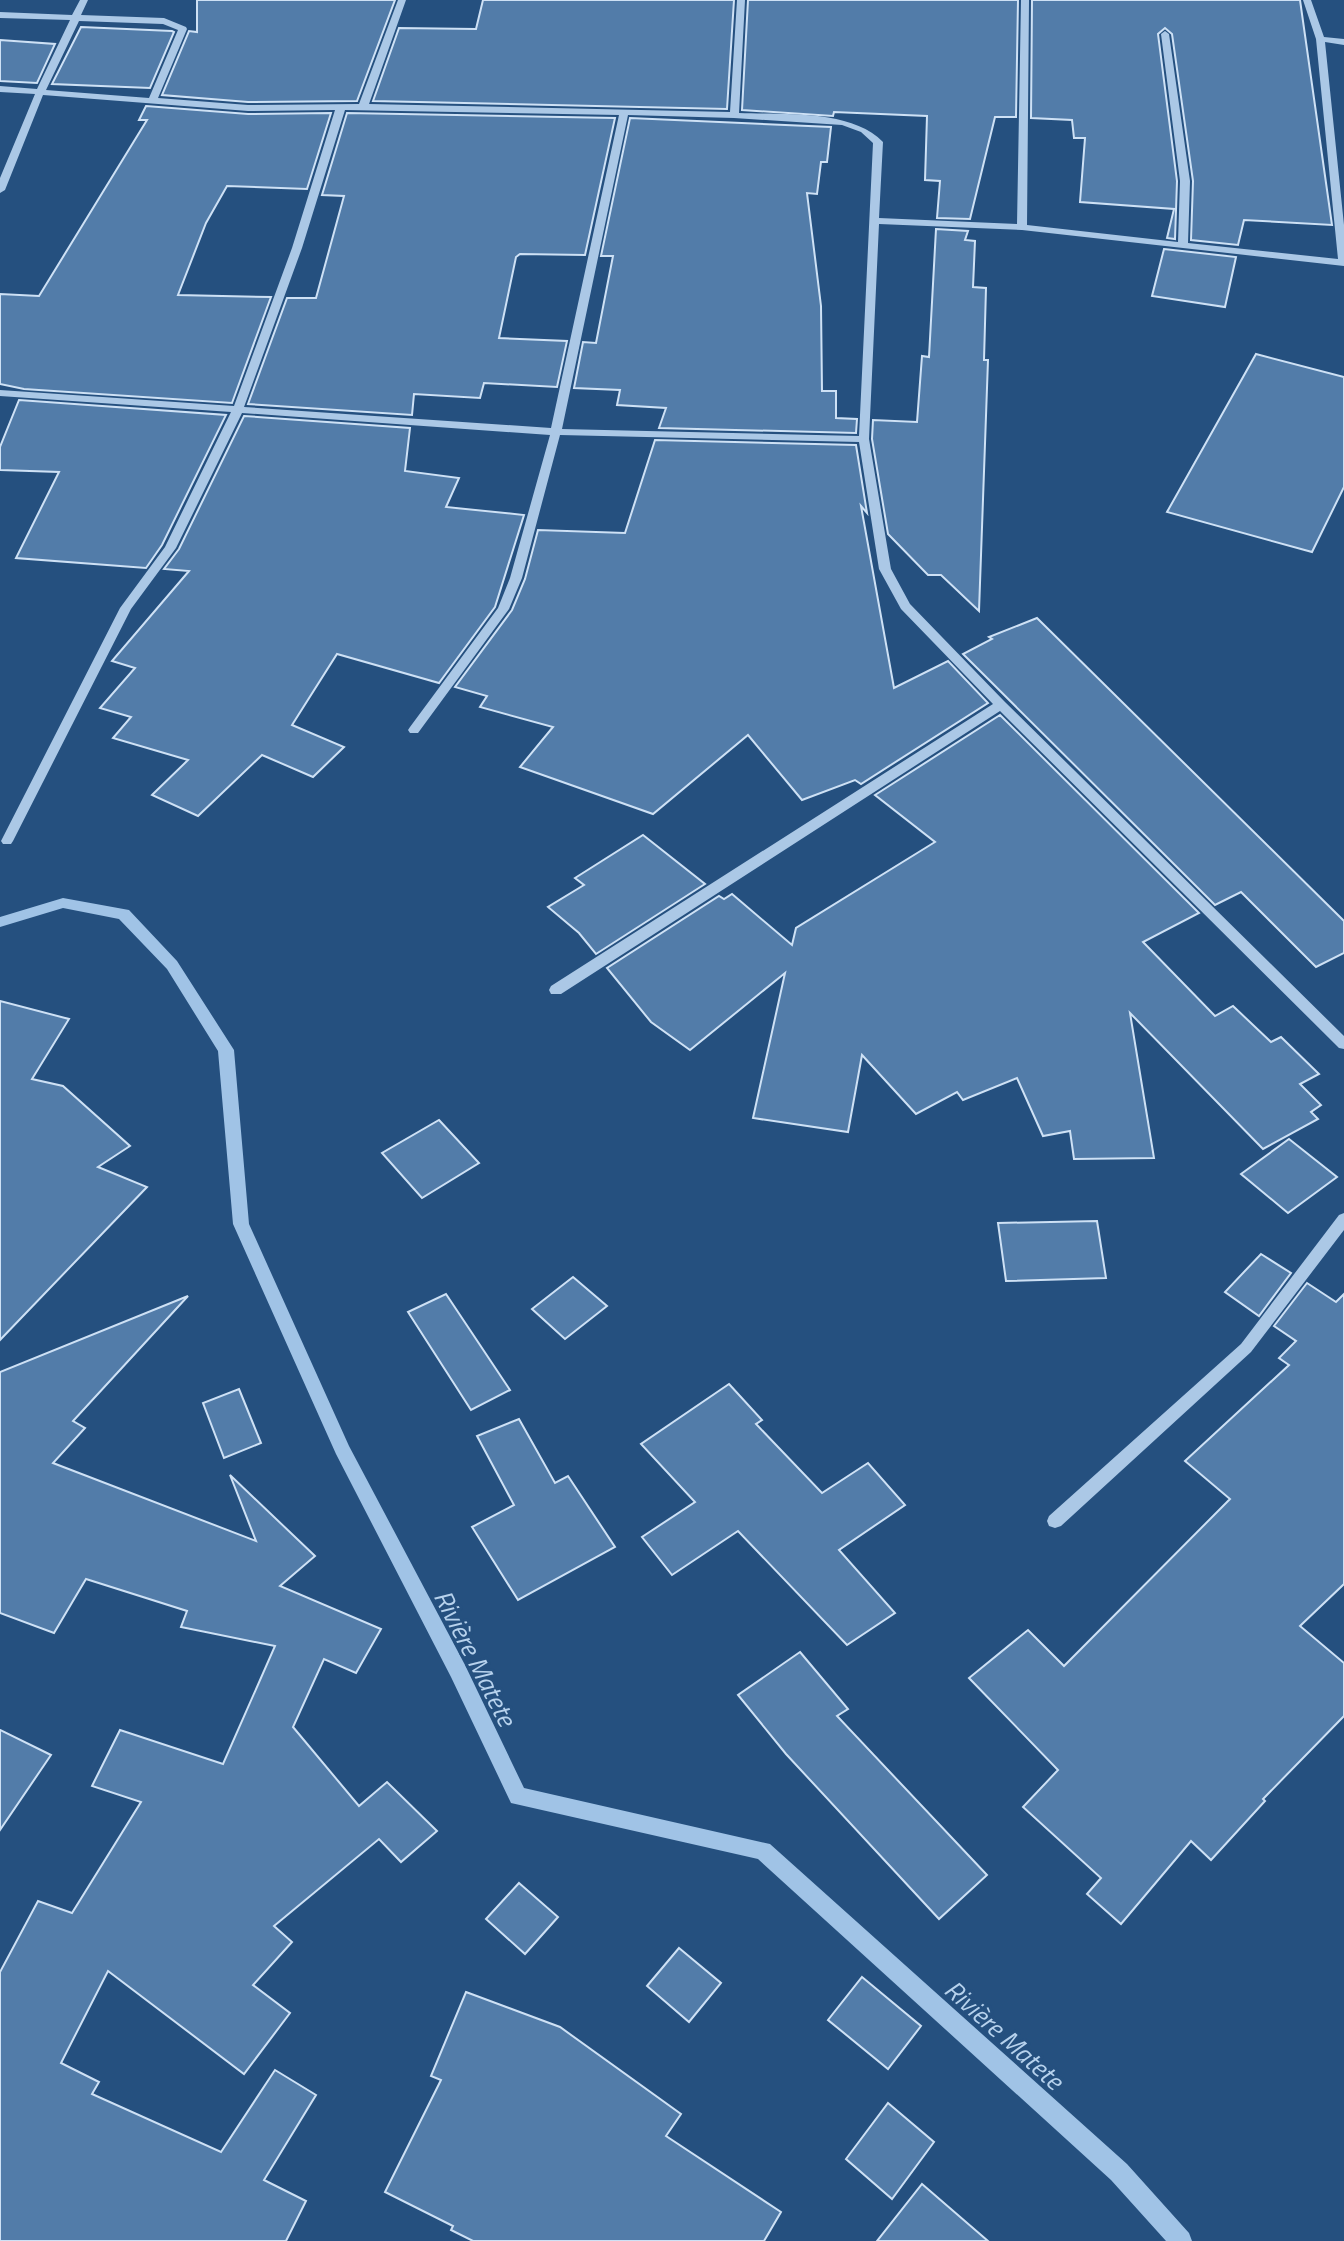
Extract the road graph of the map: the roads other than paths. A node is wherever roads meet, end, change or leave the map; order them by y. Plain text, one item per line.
1 (84, 0) edge
2 (402, 0) edge
3 (741, 0) edge
4 (1025, 0) edge
5 (1307, 0) edge
6 (0, 15) edge
7 (72, 19) junction
8 (1165, 34) dead end
9 (1320, 39) junction
10 (1344, 42) edge
11 (0, 89) edge
12 (41, 90) junction
13 (152, 101) junction
14 (341, 107) junction
15 (363, 107) junction
16 (624, 114) junction
17 (734, 115) junction
18 (0, 190) edge
19 (875, 221) junction
20 (1022, 227) junction
21 (1183, 245) junction
22 (1343, 263) edge
23 (0, 393) edge
24 (238, 410) junction
25 (556, 432) junction
26 (864, 439) junction
27 (1001, 705) junction
28 (414, 730) dead end
29 (7, 841) dead end
30 (556, 990) dead end
31 (1344, 1044) edge
32 (1344, 1219) edge
33 (1055, 1521) dead end

1 - 7 street
2 - 15 street
3 - 17 street
4 - 20 street
5 - 9 street
6 - 7 street
7 - 12 street
7 - 13 street
8 - 21 street
9 - 10 street
9 - 22 street
11 - 12 street
12 - 13 street
12 - 18 street
13 - 14 street
14 - 15 street
14 - 24 street
15 - 16 street
16 - 17 street
16 - 25 street
17 - 19 street
19 - 20 street
19 - 26 street
20 - 21 street
21 - 22 street
23 - 24 street
24 - 25 street
24 - 29 street
25 - 26 street
25 - 28 street
26 - 27 street
27 - 30 street
27 - 31 street
32 - 33 street

